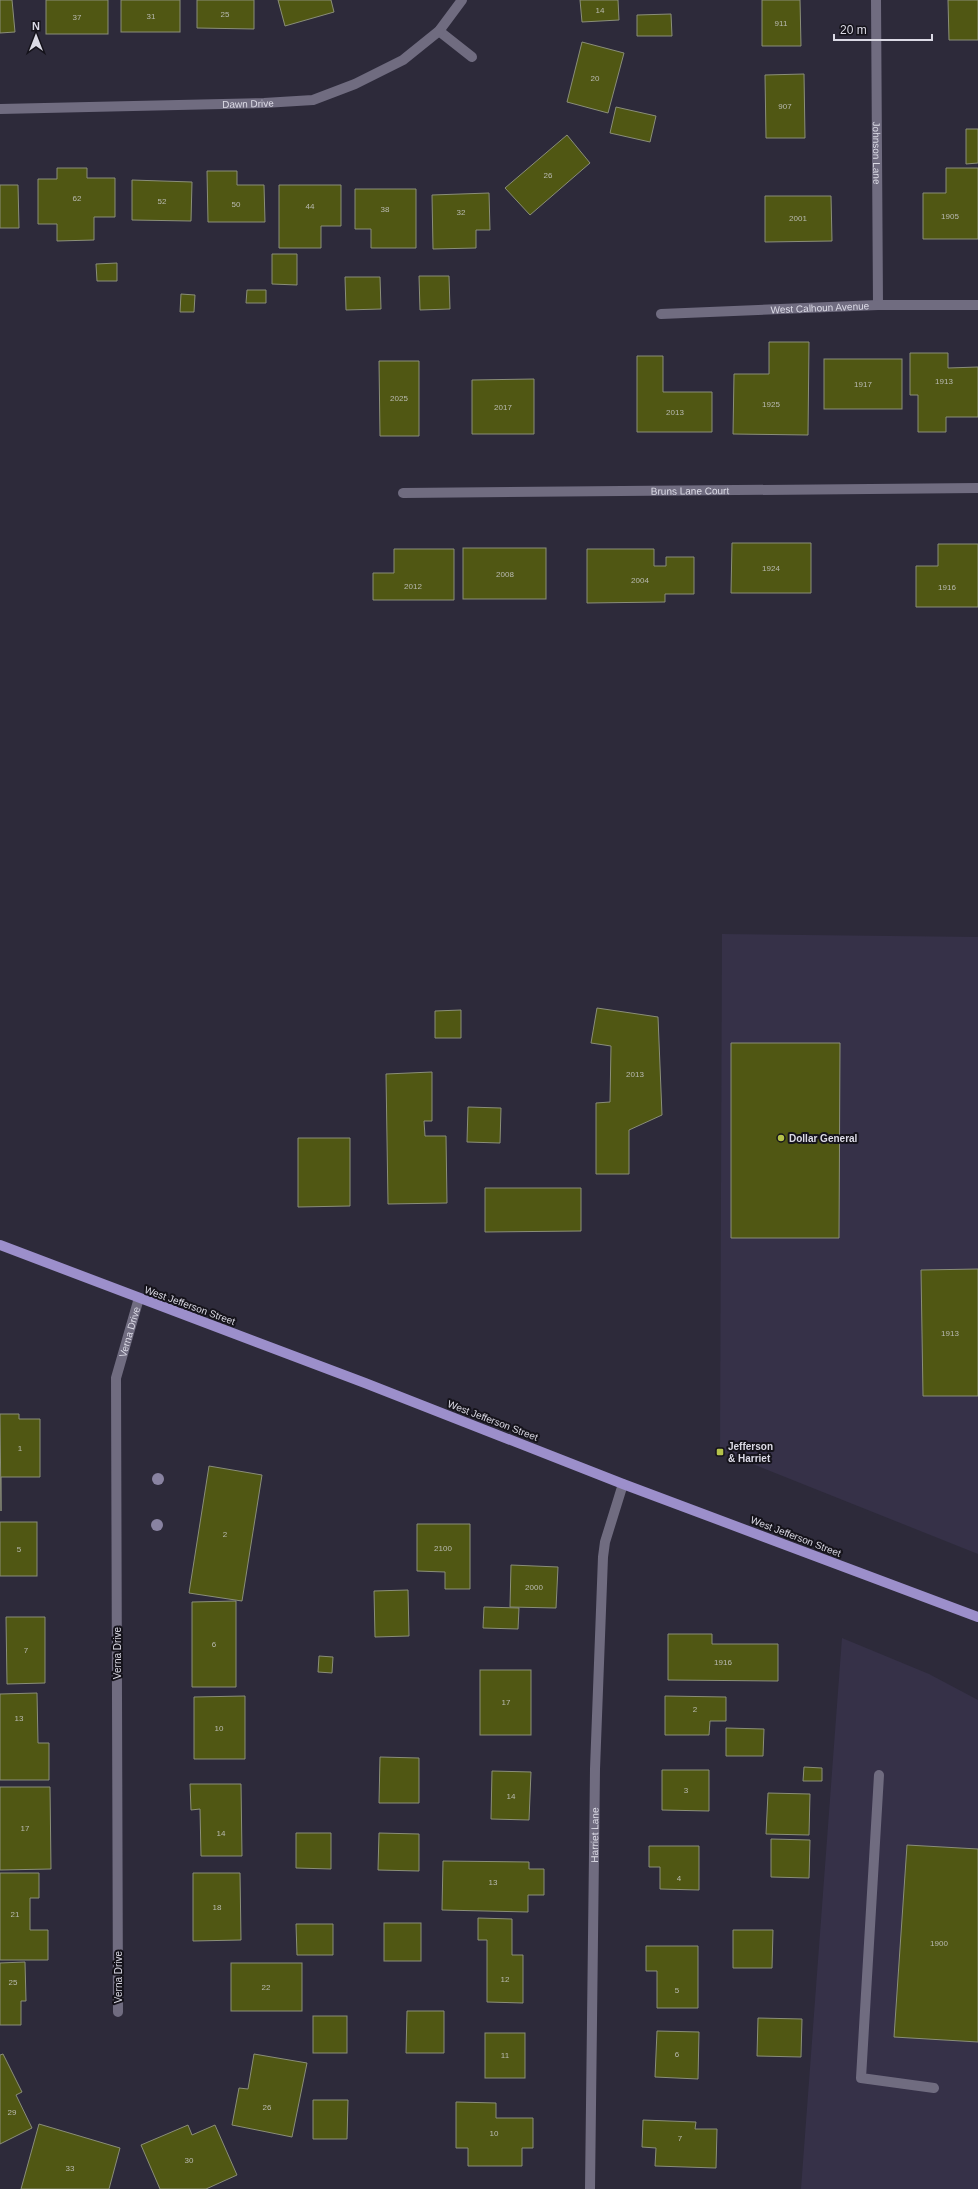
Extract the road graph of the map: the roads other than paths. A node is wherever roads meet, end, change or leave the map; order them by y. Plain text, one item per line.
1 (462, 0) edge
2 (876, 0) edge
3 (439, 30) junction
4 (472, 57) dead end
5 (0, 109) edge
6 (878, 305) junction
7 (978, 305) edge
8 (661, 314) dead end
9 (978, 488) edge
10 (403, 493) dead end
11 (0, 1245) edge
12 (139, 1298) junction
13 (623, 1484) junction
14 (978, 1617) edge
15 (879, 1775) dead end
16 (118, 2012) dead end
17 (934, 2088) dead end
18 (590, 2189) edge

1 - 3 street, Dawn Drive
2 - 6 street, Johnson Lane
3 - 4 street
3 - 5 street, Dawn Drive
6 - 7 street, West Calhoun Avenue
6 - 8 street, West Calhoun Avenue
9 - 10 street, Bruns Lane Court
11 - 12 main road, West Jefferson Street
12 - 13 main road, West Jefferson Street
12 - 16 street, Verna Drive
13 - 14 main road, West Jefferson Street
13 - 18 street, Harriet Lane
15 - 17 street

